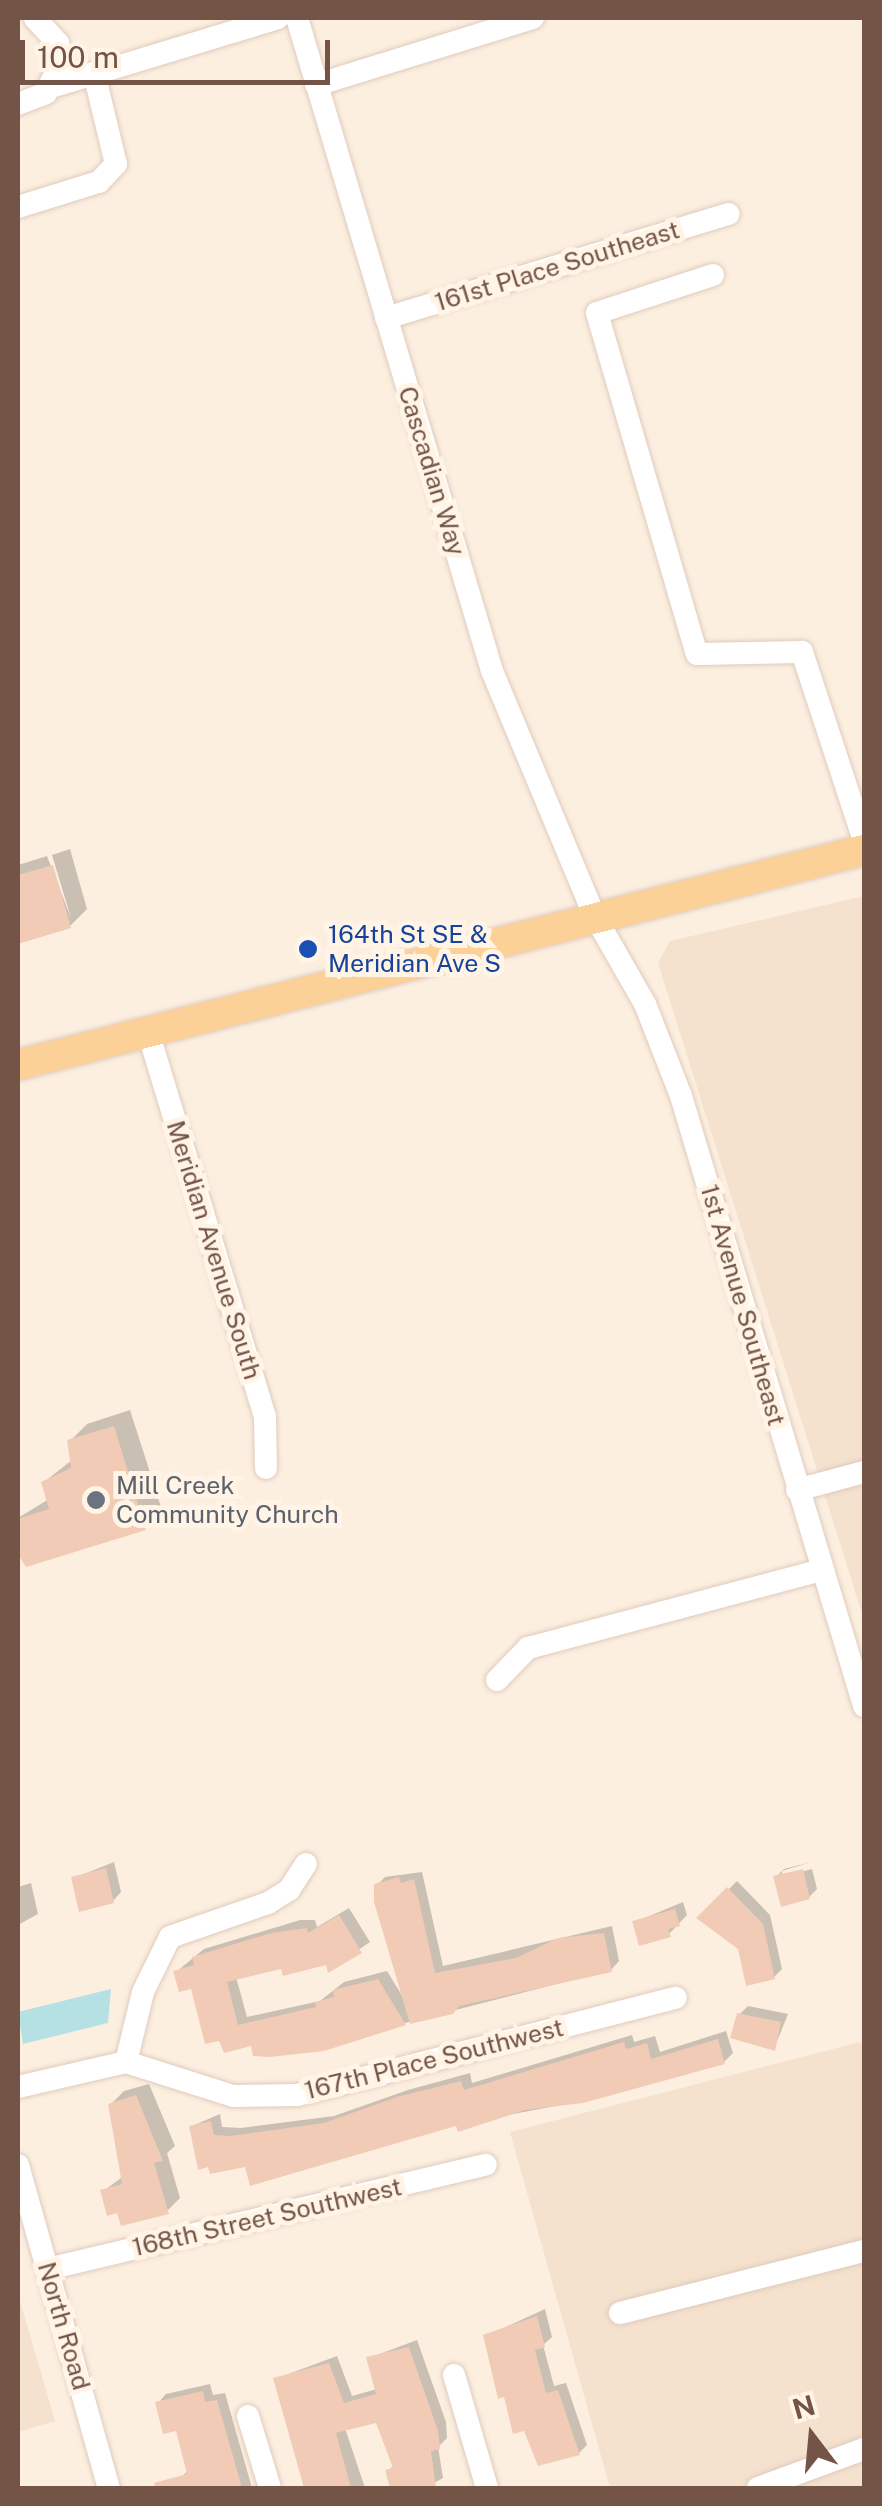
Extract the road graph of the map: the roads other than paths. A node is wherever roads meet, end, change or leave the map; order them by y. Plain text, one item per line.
1 (35, 18) edge
2 (278, 18) edge
3 (297, 18) edge
4 (533, 18) edge
5 (94, 74) junction
6 (316, 85) junction
7 (51, 87) junction
8 (18, 104) edge
9 (18, 207) edge
10 (729, 214) dead end
11 (713, 275) dead end
12 (386, 318) junction
13 (864, 840) edge
14 (864, 850) edge
15 (594, 916) junction
16 (148, 1034) junction
17 (18, 1065) edge
18 (266, 1468) dead end
19 (864, 1472) edge
20 (798, 1490) junction
21 (821, 1570) junction
22 (497, 1680) dead end
23 (864, 1706) edge
24 (306, 1864) dead end
25 (676, 1998) dead end
26 (126, 2062) junction
27 (18, 2087) edge
28 (18, 2165) edge
29 (486, 2165) dead end
30 (864, 2251) edge
31 (48, 2270) junction
32 (620, 2313) dead end
33 (454, 2374) dead end
34 (248, 2416) dead end
35 (864, 2449) edge
36 (109, 2488) edge
37 (270, 2488) edge
38 (488, 2488) edge
39 (758, 2488) edge

1 - 7 street
2 - 5 street
3 - 6 street, Cascadian Way
4 - 6 street
5 - 7 street
5 - 9 street
6 - 12 street, Cascadian Way
7 - 8 street
10 - 12 street, 161st Place Southeast
11 - 13 street
12 - 15 street, Cascadian Way
14 - 15 main road
15 - 16 main road
15 - 20 street, 1st Avenue Southeast
16 - 17 main road
16 - 18 street, Meridian Avenue South
19 - 20 street
20 - 21 street, 1st Avenue Southeast
21 - 22 street
21 - 23 street, 1st Avenue Southeast
24 - 26 street
25 - 26 street, 167th Place Southwest
26 - 27 street
28 - 31 street, North Road
29 - 31 street, 168th Street Southwest
30 - 32 street
31 - 36 street, North Road
33 - 38 street
34 - 37 street
35 - 39 street

